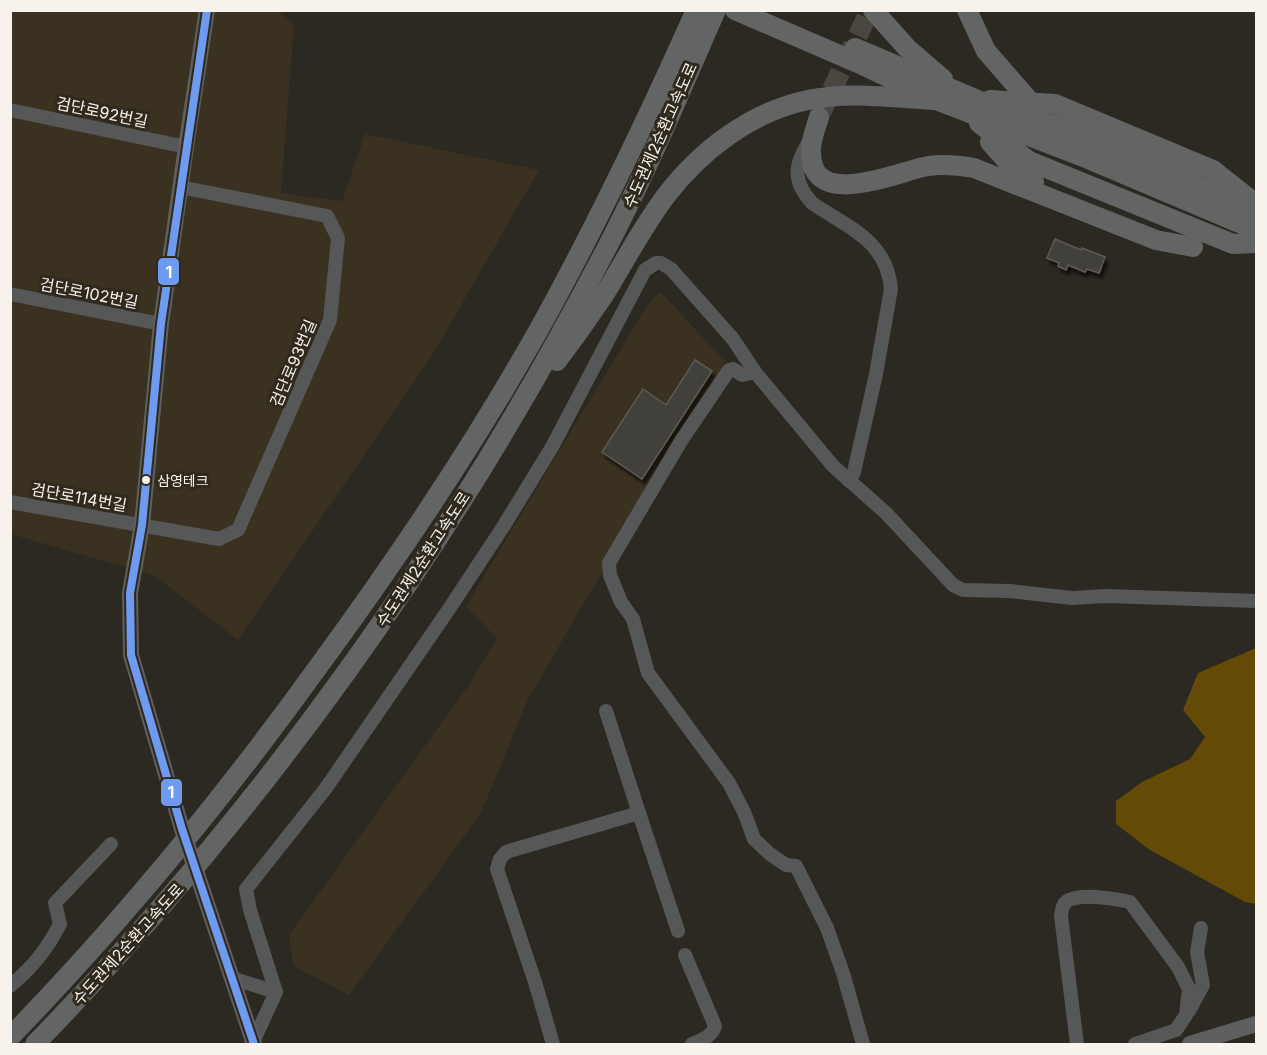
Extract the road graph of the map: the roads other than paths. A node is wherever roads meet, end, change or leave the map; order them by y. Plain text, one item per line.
1 (207, 10) edge
2 (696, 10) edge
3 (716, 10) edge
4 (735, 10) edge
5 (873, 10) edge
6 (967, 10) edge
7 (770, 17) edge
8 (936, 100) junction
9 (965, 100) junction
10 (10, 110) edge
11 (1040, 113) junction
12 (817, 125) joint
13 (1066, 138) junction
14 (186, 147) junction
15 (180, 187) junction
16 (1257, 204) edge
17 (1257, 212) edge
18 (1257, 232) edge
19 (1257, 241) edge
20 (1225, 245) junction
21 (1193, 247) junction
22 (10, 294) edge
23 (161, 324) junction
24 (755, 372) junction
25 (517, 413) junction
26 (849, 481) junction
27 (10, 502) edge
28 (142, 525) junction
29 (1257, 601) edge
30 (606, 711) dead end
31 (639, 813) junction
32 (111, 844) dead end
33 (1201, 928) dead end
34 (678, 931) dead end
35 (685, 955) dead end
36 (231, 978) junction
37 (10, 986) edge
38 (276, 992) junction
39 (1186, 1015) junction
40 (1257, 1024) edge
41 (10, 1037) edge
42 (253, 1043) edge
43 (35, 1044) edge
44 (553, 1044) edge
45 (692, 1044) edge
46 (863, 1044) edge
47 (1077, 1044) edge
48 (1135, 1044) edge
49 (1190, 1044) edge

1 - 14 main road
2 - 41 highway, 수도권제2순환고속도로
3 - 25 highway, 수도권제2순환고속도로
4 - 7 highway
5 - 9 highway
6 - 11 highway
7 - 8 highway
7 - 9 highway
8 - 9 highway
8 - 25 highway
9 - 11 highway
9 - 11 highway
9 - 13 highway
9 - 18 highway
9 - 19 highway
9 - 20 highway
9 - 21 highway
10 - 14 lane, 검단로92번길
11 - 13 highway
11 - 16 highway
11 - 17 highway
12 - 21 highway
12 - 26 lane
13 - 17 highway
14 - 15 main road
15 - 23 main road
15 - 28 lane, 검단로93번길
19 - 20 highway
20 - 21 highway
22 - 23 lane, 검단로102번길
23 - 28 main road
24 - 26 lane
24 - 38 lane
24 - 46 lane
25 - 43 highway, 수도권제2순환고속도로
26 - 29 lane
27 - 28 lane, 검단로114번길
28 - 36 main road
30 - 31 lane
31 - 34 lane
31 - 44 lane
32 - 37 lane
33 - 39 lane
35 - 45 lane
36 - 38 lane
36 - 42 main road
38 - 42 lane
39 - 47 lane
39 - 48 lane
40 - 49 main road

